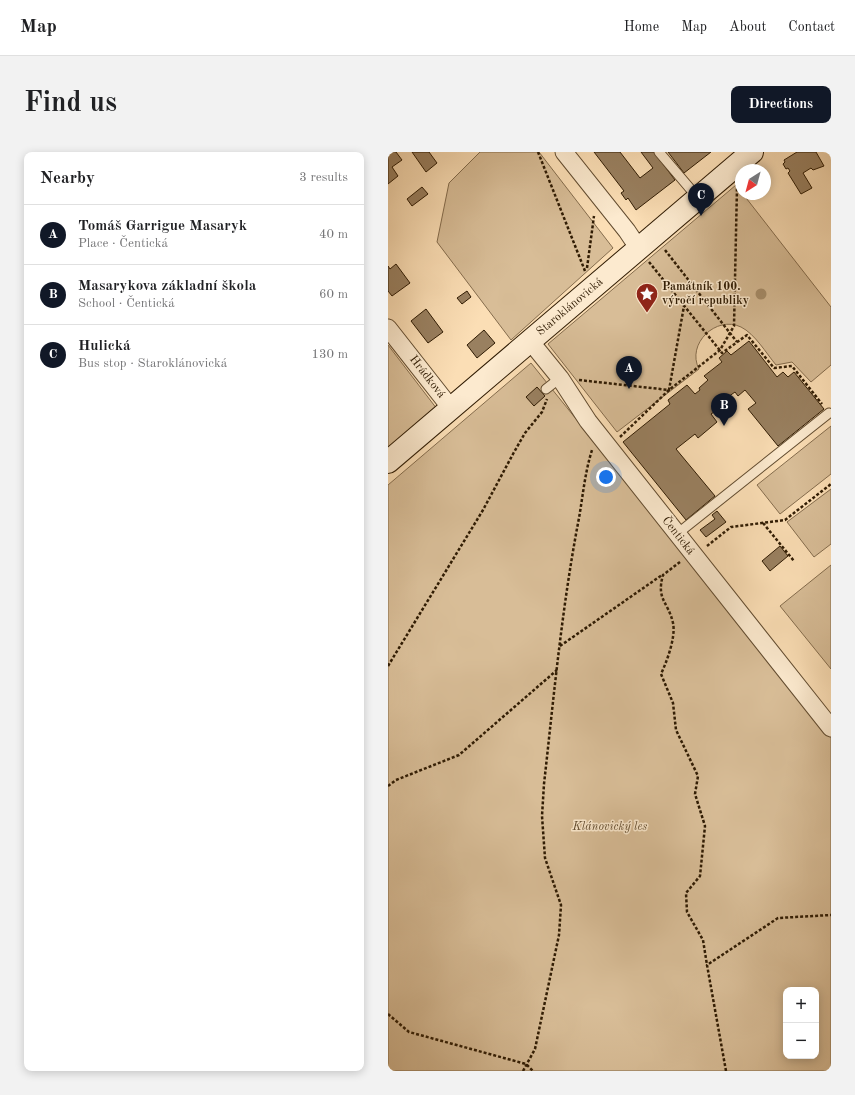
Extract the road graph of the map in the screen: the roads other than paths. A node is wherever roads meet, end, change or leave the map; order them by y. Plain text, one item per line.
1 (564, 152) edge
2 (660, 152) edge
3 (752, 152) edge
4 (698, 198) junction
5 (643, 254) junction
6 (388, 328) edge
7 (530, 341) junction
8 (568, 379) junction
9 (546, 389) road end
10 (450, 407) junction
11 (829, 413) road end
12 (388, 462) edge
13 (677, 534) junction
14 (831, 728) edge

1 - 5 street
2 - 4 lane
3 - 4 street, Staroklánovická
4 - 5 street, Staroklánovická
5 - 7 street, Staroklánovická
6 - 10 street, Hrádková
7 - 8 street, Čentická
7 - 10 street, Staroklánovická
8 - 9 lane
8 - 13 street, Čentická
10 - 12 street, Staroklánovická
11 - 13 lane
13 - 14 street, Čentická

